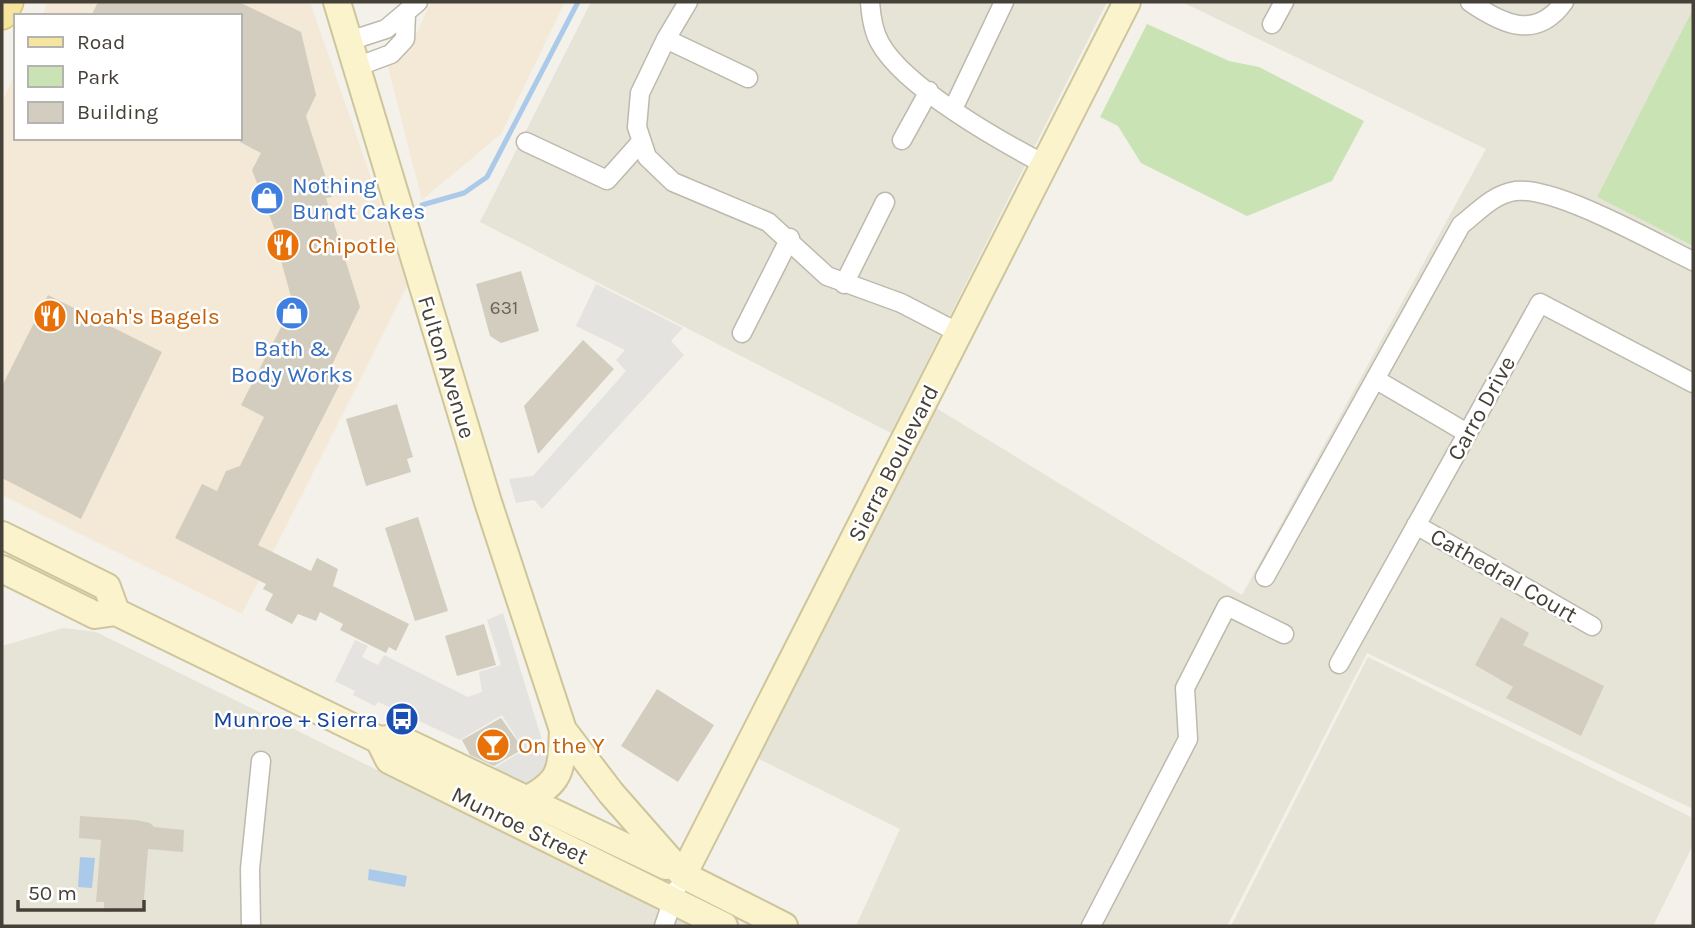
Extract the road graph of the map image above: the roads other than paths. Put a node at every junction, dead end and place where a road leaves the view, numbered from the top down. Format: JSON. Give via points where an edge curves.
{"nodes":[{"id":1,"x":8,"y":2,"type":"edge"},
{"id":2,"x":337,"y":2,"type":"edge"},
{"id":3,"x":688,"y":2,"type":"edge"},
{"id":4,"x":870,"y":2,"type":"edge"},
{"id":5,"x":1004,"y":2,"type":"edge"},
{"id":6,"x":1127,"y":2,"type":"edge"},
{"id":7,"x":1284,"y":2,"type":"edge"},
{"id":8,"x":1470,"y":2,"type":"edge"},
{"id":9,"x":1564,"y":2,"type":"edge"},
{"id":10,"x":412,"y":8,"type":"edge"},
{"id":11,"x":2,"y":14,"type":"edge"},
{"id":12,"x":1272,"y":24,"type":"dead end"},
{"id":13,"x":666,"y":39,"type":"junction"},
{"id":14,"x":349,"y":41,"type":"junction"},
{"id":15,"x":356,"y":66,"type":"junction"},
{"id":16,"x":748,"y":78,"type":"dead end"},
{"id":17,"x":929,"y":91,"type":"junction"},
{"id":18,"x":953,"y":109,"type":"junction"},
{"id":19,"x":902,"y":141,"type":"dead end"},
{"id":20,"x":526,"y":142,"type":"dead end"},
{"id":21,"x":640,"y":143,"type":"junction"},
{"id":22,"x":1044,"y":164,"type":"junction"},
{"id":23,"x":885,"y":202,"type":"dead end"},
{"id":24,"x":790,"y":238,"type":"junction"},
{"id":25,"x":1693,"y":261,"type":"edge"},
{"id":26,"x":844,"y":284,"type":"junction"},
{"id":27,"x":742,"y":333,"type":"dead end"},
{"id":28,"x":959,"y":333,"type":"junction"},
{"id":29,"x":1375,"y":379,"type":"junction"},
{"id":30,"x":1693,"y":383,"type":"edge"},
{"id":31,"x":1467,"y":433,"type":"junction"},
{"id":32,"x":1416,"y":525,"type":"junction"},
{"id":33,"x":2,"y":536,"type":"edge"},
{"id":34,"x":2,"y":569,"type":"edge"},
{"id":35,"x":1265,"y":577,"type":"dead end"},
{"id":36,"x":116,"y":612,"type":"junction"},
{"id":37,"x":1592,"y":626,"type":"dead end"},
{"id":38,"x":1284,"y":634,"type":"dead end"},
{"id":39,"x":1339,"y":664,"type":"dead end"},
{"id":40,"x":563,"y":730,"type":"junction"},
{"id":41,"x":379,"y":740,"type":"junction"},
{"id":42,"x":261,"y":761,"type":"dead end"},
{"id":43,"x":527,"y":800,"type":"junction"},
{"id":44,"x":683,"y":875,"type":"junction"},
{"id":45,"x":672,"y":900,"type":"junction"},
{"id":46,"x":251,"y":926,"type":"edge"},
{"id":47,"x":664,"y":926,"type":"edge"},
{"id":48,"x":724,"y":926,"type":"edge"},
{"id":49,"x":784,"y":926,"type":"edge"},
{"id":50,"x":1091,"y":926,"type":"edge"}],
"edges":[{"from":1,"to":11,"type":"main road"},
{"from":2,"to":14,"type":"street","name":"Fulton Avenue"},
{"from":3,"to":13,"type":"street"},
{"from":4,"to":17,"type":"street","via":[[873,25],[884,50]]},
{"from":5,"to":18,"type":"street"},
{"from":6,"to":22,"type":"street","name":"Sierra Boulevard"},
{"from":7,"to":12,"type":"street"},
{"from":8,"to":9,"type":"street","via":[[1493,18],[1518,26],[1542,21]]},
{"from":10,"to":14,"type":"street","via":[[386,29]]},
{"from":10,"to":15,"type":"street","via":[[405,39],[391,54]]},
{"from":13,"to":16,"type":"street"},
{"from":13,"to":21,"type":"street","via":[[640,93],[636,111]]},
{"from":14,"to":15,"type":"street","name":"Fulton Avenue"},
{"from":15,"to":40,"type":"street","name":"Fulton Avenue"},
{"from":17,"to":18,"type":"street"},
{"from":17,"to":19,"type":"street"},
{"from":18,"to":22,"type":"street"},
{"from":20,"to":21,"type":"street","via":[[607,180]]},
{"from":21,"to":24,"type":"street","via":[[647,157],[673,182],[746,211]]},
{"from":22,"to":28,"type":"street","name":"Sierra Boulevard"},
{"from":23,"to":26,"type":"street"},
{"from":24,"to":26,"type":"street","via":[[817,268]]},
{"from":24,"to":27,"type":"street"},
{"from":25,"to":29,"type":"street","via":[[1555,196],[1515,191],[1489,200],[1461,225]]},
{"from":26,"to":28,"type":"street","via":[[877,293]]},
{"from":28,"to":44,"type":"street","name":"Sierra Boulevard"},
{"from":29,"to":31,"type":"street"},
{"from":29,"to":35,"type":"street"},
{"from":30,"to":31,"type":"street","name":"Carro Drive","via":[[1540,303]]},
{"from":31,"to":32,"type":"street","name":"Carro Drive"},
{"from":32,"to":37,"type":"street","name":"Cathedral Court"},
{"from":32,"to":39,"type":"street","name":"Carro Drive"},
{"from":33,"to":36,"type":"street","via":[[107,587]]},
{"from":34,"to":36,"type":"street","name":"Munroe Street","via":[[94,615]]},
{"from":36,"to":41,"type":"street","name":"Munroe Street"},
{"from":38,"to":50,"type":"street","via":[[1227,606],[1185,688],[1188,739]]},
{"from":40,"to":43,"type":"street","name":"Fulton Avenue","via":[[558,777],[550,788]]},
{"from":40,"to":44,"type":"street","name":"Fulton Avenue"},
{"from":41,"to":43,"type":"street","name":"Munroe Street","via":[[398,738]]},
{"from":41,"to":45,"type":"street","name":"Munroe Street","via":[[388,760]]},
{"from":42,"to":46,"type":"street","via":[[250,869]]},
{"from":43,"to":44,"type":"street","name":"Munroe Street"},
{"from":44,"to":45,"type":"street","name":"Sierra Boulevard"},
{"from":44,"to":49,"type":"street","name":"Fulton Avenue"},
{"from":45,"to":47,"type":"street","name":"Sierra Boulevard"},
{"from":45,"to":48,"type":"street"}]}
